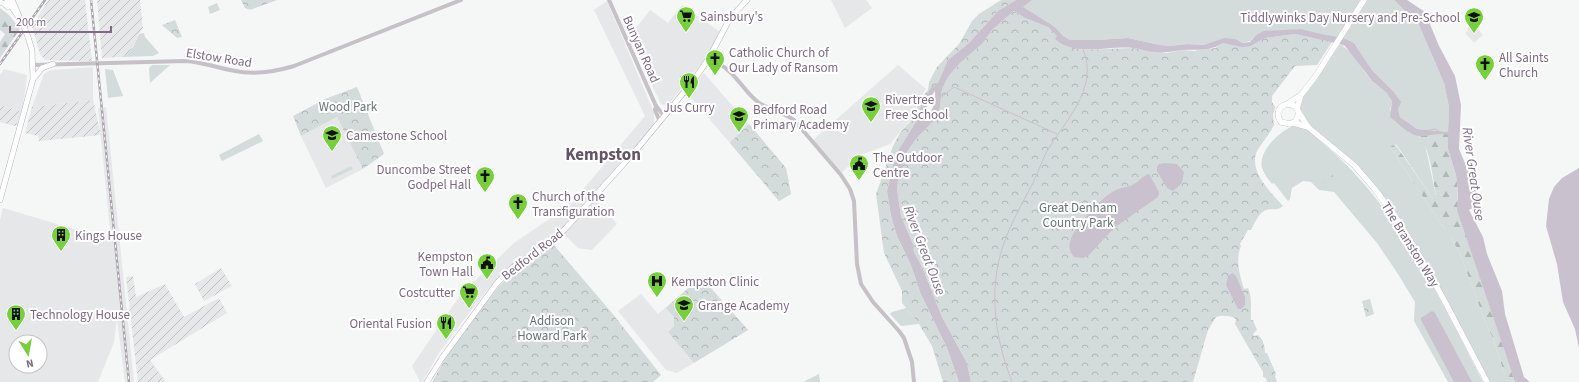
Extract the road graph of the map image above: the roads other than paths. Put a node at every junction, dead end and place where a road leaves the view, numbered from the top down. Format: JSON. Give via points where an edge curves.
{"nodes":[{"id":1,"x":7,"y":0,"type":"edge"},
{"id":2,"x":12,"y":0,"type":"edge"},
{"id":3,"x":16,"y":0,"type":"edge"},
{"id":4,"x":461,"y":0,"type":"edge"},
{"id":5,"x":609,"y":0,"type":"edge"},
{"id":6,"x":747,"y":0,"type":"edge"},
{"id":7,"x":1364,"y":0,"type":"edge"},
{"id":8,"x":0,"y":2,"type":"edge"},
{"id":9,"x":15,"y":13,"type":"junction"},
{"id":10,"x":22,"y":22,"type":"junction"},
{"id":11,"x":709,"y":58,"type":"junction"},
{"id":12,"x":53,"y":64,"type":"junction"},
{"id":13,"x":33,"y":65,"type":"junction"},
{"id":14,"x":33,"y":79,"type":"junction"},
{"id":15,"x":1301,"y":95,"type":"junction"},
{"id":16,"x":1287,"y":104,"type":"junction"},
{"id":17,"x":656,"y":106,"type":"junction"},
{"id":18,"x":1298,"y":111,"type":"junction"},
{"id":19,"x":664,"y":116,"type":"junction"},
{"id":20,"x":660,"y":122,"type":"junction"},
{"id":21,"x":1293,"y":123,"type":"junction"},
{"id":22,"x":1308,"y":127,"type":"junction"},
{"id":23,"x":0,"y":200,"type":"edge"},
{"id":24,"x":427,"y":382,"type":"edge"},
{"id":25,"x":914,"y":382,"type":"edge"},
{"id":26,"x":1487,"y":382,"type":"edge"}],
"edges":[{"from":1,"to":9,"type":"main road"},
{"from":2,"to":10,"type":"main road"},
{"from":3,"to":10,"type":"main road"},
{"from":4,"to":12,"type":"street","name":"Elstow Road","via":[[278,71],[248,73],[185,61]]},
{"from":5,"to":17,"type":"street","name":"Bunyan Road"},
{"from":6,"to":11,"type":"main road","name":"Bedford Road","via":[[730,18]]},
{"from":7,"to":15,"type":"highway"},
{"from":8,"to":9,"type":"main road"},
{"from":9,"to":10,"type":"main road"},
{"from":10,"to":13,"type":"main road","bridge":true,"via":[[32,50]]},
{"from":11,"to":19,"type":"main road","name":"Bedford Road"},
{"from":11,"to":25,"type":"street","via":[[724,66],[761,105],[794,120],[846,182],[854,201],[856,264],[861,284],[904,338],[912,362]]},
{"from":12,"to":13,"type":"street","name":"Elstow Road"},
{"from":12,"to":14,"type":"main road","via":[[42,68]]},
{"from":13,"to":14,"type":"main road"},
{"from":14,"to":23,"type":"main road"},
{"from":15,"to":16,"type":"highway"},
{"from":15,"to":18,"type":"highway"},
{"from":16,"to":18,"type":"highway","via":[[1291,104]]},
{"from":16,"to":21,"type":"highway","via":[[1281,107],[1278,116],[1284,123]]},
{"from":17,"to":19,"type":"street","name":"Bunyan Road"},
{"from":17,"to":20,"type":"street","name":"Bunyan Road"},
{"from":18,"to":21,"type":"highway"},
{"from":18,"to":22,"type":"highway","name":"The Branston Way"},
{"from":19,"to":20,"type":"main road","name":"Bedford Road"},
{"from":20,"to":24,"type":"main road","name":"Bedford Road","via":[[565,229],[512,268],[493,287]]},
{"from":21,"to":22,"type":"highway","name":"The Branston Way"},
{"from":22,"to":26,"type":"highway","name":"The Branston Way","via":[[1354,165],[1395,216],[1439,291]]}]}
